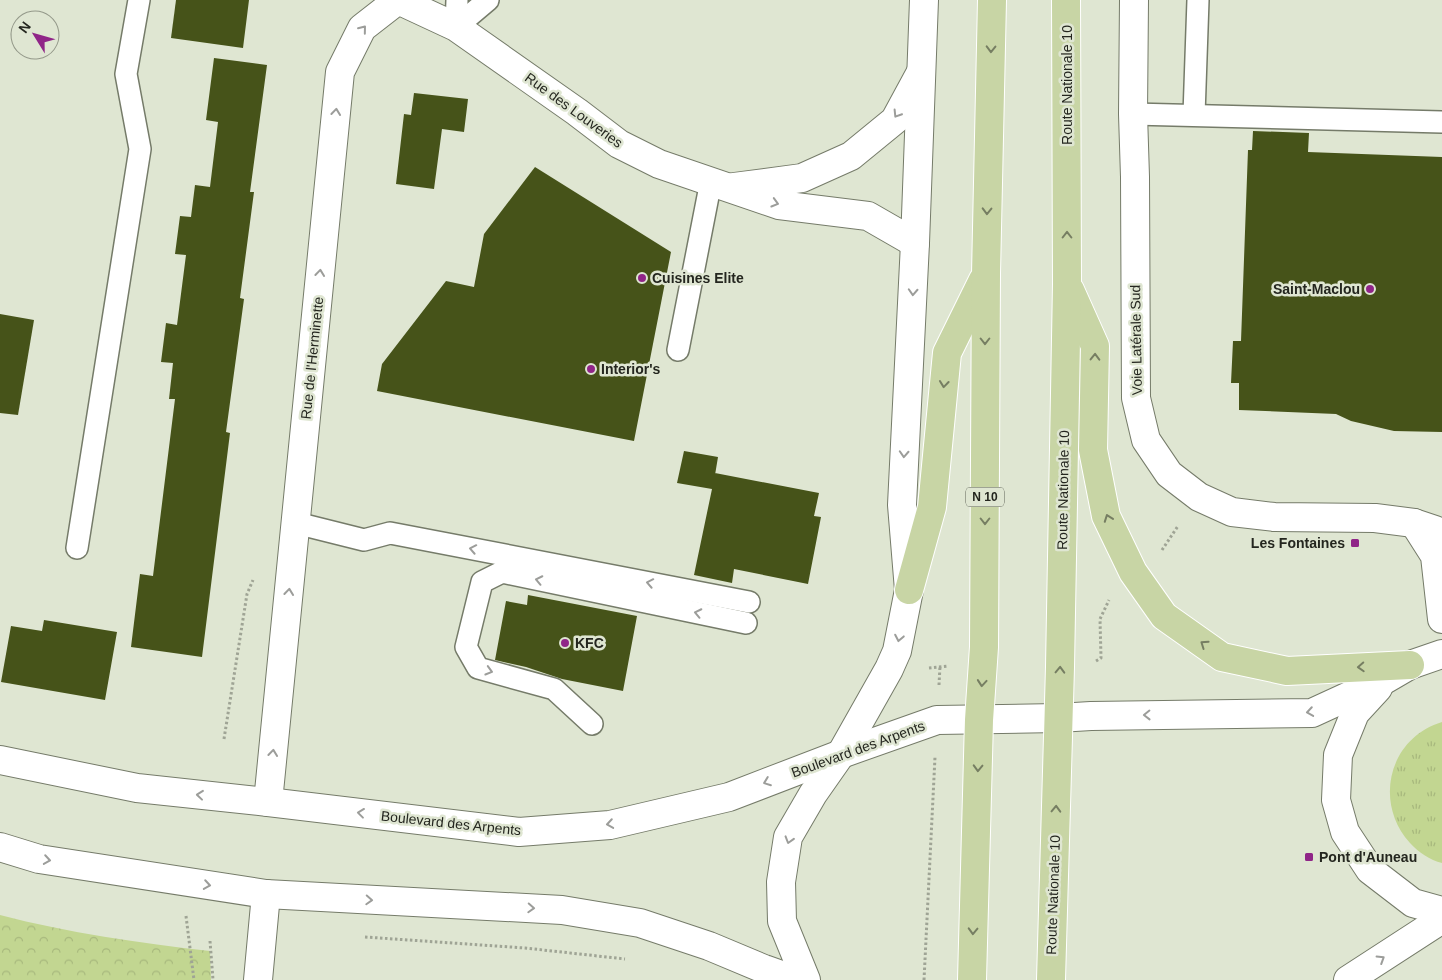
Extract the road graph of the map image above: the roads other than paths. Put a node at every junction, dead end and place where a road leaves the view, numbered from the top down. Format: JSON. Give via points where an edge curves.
{"nodes":[{"id":1,"x":139,"y":0,"type":"edge"},
{"id":2,"x":398,"y":0,"type":"edge"},
{"id":3,"x":457,"y":0,"type":"edge"},
{"id":4,"x":488,"y":0,"type":"edge"},
{"id":5,"x":924,"y":0,"type":"edge"},
{"id":6,"x":992,"y":0,"type":"edge"},
{"id":7,"x":1066,"y":0,"type":"edge"},
{"id":8,"x":1134,"y":0,"type":"edge"},
{"id":9,"x":1198,"y":0,"type":"edge"},
{"id":10,"x":456,"y":27,"type":"junction"},
{"id":11,"x":921,"y":72,"type":"junction"},
{"id":12,"x":1133,"y":114,"type":"junction"},
{"id":13,"x":1194,"y":115,"type":"junction"},
{"id":14,"x":1442,"y":122,"type":"edge"},
{"id":15,"x":720,"y":184,"type":"junction"},
{"id":16,"x":915,"y":243,"type":"junction"},
{"id":17,"x":986,"y":274,"type":"junction"},
{"id":18,"x":1067,"y":284,"type":"junction"},
{"id":19,"x":678,"y":350,"type":"dead end"},
{"id":20,"x":296,"y":523,"type":"junction"},
{"id":21,"x":1414,"y":523,"type":"junction"},
{"id":22,"x":1442,"y":534,"type":"edge"},
{"id":23,"x":77,"y":548,"type":"dead end"},
{"id":24,"x":909,"y":590,"type":"junction"},
{"id":25,"x":749,"y":602,"type":"dead end"},
{"id":26,"x":1442,"y":619,"type":"edge"},
{"id":27,"x":746,"y":623,"type":"dead end"},
{"id":28,"x":1441,"y":650,"type":"edge"},
{"id":29,"x":1410,"y":665,"type":"junction"},
{"id":30,"x":1386,"y":679,"type":"junction"},
{"id":31,"x":1058,"y":718,"type":"junction"},
{"id":32,"x":979,"y":720,"type":"junction"},
{"id":33,"x":592,"y":724,"type":"dead end"},
{"id":34,"x":841,"y":754,"type":"junction"},
{"id":35,"x":0,"y":760,"type":"edge"},
{"id":36,"x":268,"y":802,"type":"junction"},
{"id":37,"x":0,"y":847,"type":"edge"},
{"id":38,"x":266,"y":894,"type":"junction"},
{"id":39,"x":1442,"y":911,"type":"edge"},
{"id":40,"x":1442,"y":919,"type":"edge"},
{"id":41,"x":258,"y":980,"type":"edge"},
{"id":42,"x":794,"y":980,"type":"edge"},
{"id":43,"x":806,"y":980,"type":"edge"},
{"id":44,"x":972,"y":980,"type":"edge"},
{"id":45,"x":1051,"y":980,"type":"edge"},
{"id":46,"x":1348,"y":980,"type":"edge"}],
"edges":[{"from":1,"to":23,"type":"lane","via":[[126,74],[140,149]]},
{"from":2,"to":10,"type":"street","name":"Rue de l'Herminette"},
{"from":20,"to":2,"type":"street","name":"Rue de l'Herminette","one_way":true,"via":[[340,72],[362,28]]},
{"from":3,"to":10,"type":"lane"},
{"from":4,"to":10,"type":"lane"},
{"from":5,"to":11,"type":"street"},
{"from":6,"to":17,"type":"main road","number":"N 10","one_way":true},
{"from":18,"to":7,"type":"main road","name":"Route Nationale 10","one_way":true},
{"from":8,"to":12,"type":"street","name":"Voie Latérale Sud"},
{"from":9,"to":13,"type":"lane"},
{"from":10,"to":15,"type":"street","name":"Rue des Louveries","via":[[619,144],[659,164]]},
{"from":11,"to":15,"type":"street","name":"Rue des Louveries","one_way":true,"via":[[895,120],[851,156],[802,178]]},
{"from":11,"to":16,"type":"street"},
{"from":12,"to":13,"type":"lane"},
{"from":12,"to":21,"type":"street","name":"Voie Latérale Sud","via":[[1136,398],[1146,440],[1169,474],[1199,497],[1232,512],[1274,517],[1375,518]]},
{"from":13,"to":14,"type":"lane"},
{"from":15,"to":16,"type":"street","name":"Rue des Louveries","one_way":true,"via":[[779,205],[868,216]]},
{"from":15,"to":19,"type":"lane"},
{"from":16,"to":24,"type":"street","one_way":true,"via":[[902,505]]},
{"from":17,"to":24,"type":"main road","one_way":true,"via":[[948,353],[932,507]]},
{"from":17,"to":32,"type":"main road","number":"N 10","one_way":true,"via":[[984,647]]},
{"from":29,"to":18,"type":"main road","one_way":true,"via":[[1287,671],[1222,657],[1164,616],[1133,572],[1106,516],[1093,450],[1095,346]]},
{"from":31,"to":18,"type":"main road","name":"Route Nationale 10","one_way":true},
{"from":25,"to":20,"type":"lane","one_way":true,"via":[[390,533],[364,540]]},
{"from":36,"to":20,"type":"street","name":"Rue de l'Herminette","one_way":true},
{"from":21,"to":22,"type":"street","name":"Voie Latérale Sud"},
{"from":21,"to":26,"type":"street","via":[[1435,556]]},
{"from":24,"to":34,"type":"street","one_way":true,"via":[[897,651]]},
{"from":27,"to":33,"type":"lane","one_way":true,"via":[[502,572],[482,582],[466,647],[478,668],[554,689]]},
{"from":28,"to":29,"type":"street"},
{"from":29,"to":30,"type":"street"},
{"from":30,"to":31,"type":"street","name":"Boulevard des Arpents","one_way":true,"via":[[1312,713]]},
{"from":30,"to":39,"type":"street","via":[[1356,713],[1338,755],[1336,800],[1345,832],[1370,870],[1413,903]]},
{"from":31,"to":32,"type":"street","name":"Boulevard des Arpents"},
{"from":45,"to":31,"type":"main road","name":"Route Nationale 10","one_way":true},
{"from":32,"to":34,"type":"street","name":"Boulevard des Arpents","via":[[936,720]]},
{"from":32,"to":44,"type":"main road","number":"N 10","one_way":true},
{"from":34,"to":36,"type":"street","name":"Boulevard des Arpents","one_way":true,"via":[[729,797],[610,825],[519,832]]},
{"from":34,"to":43,"type":"street","one_way":true,"via":[[788,837],[781,882],[782,921]]},
{"from":36,"to":35,"type":"street","name":"Boulevard des Arpents","one_way":true,"via":[[138,788]]},
{"from":37,"to":38,"type":"street","one_way":true,"via":[[39,859]]},
{"from":38,"to":41,"type":"street"},
{"from":38,"to":42,"type":"street","one_way":true,"via":[[562,910],[640,923]]},
{"from":46,"to":40,"type":"street","one_way":true}]}
